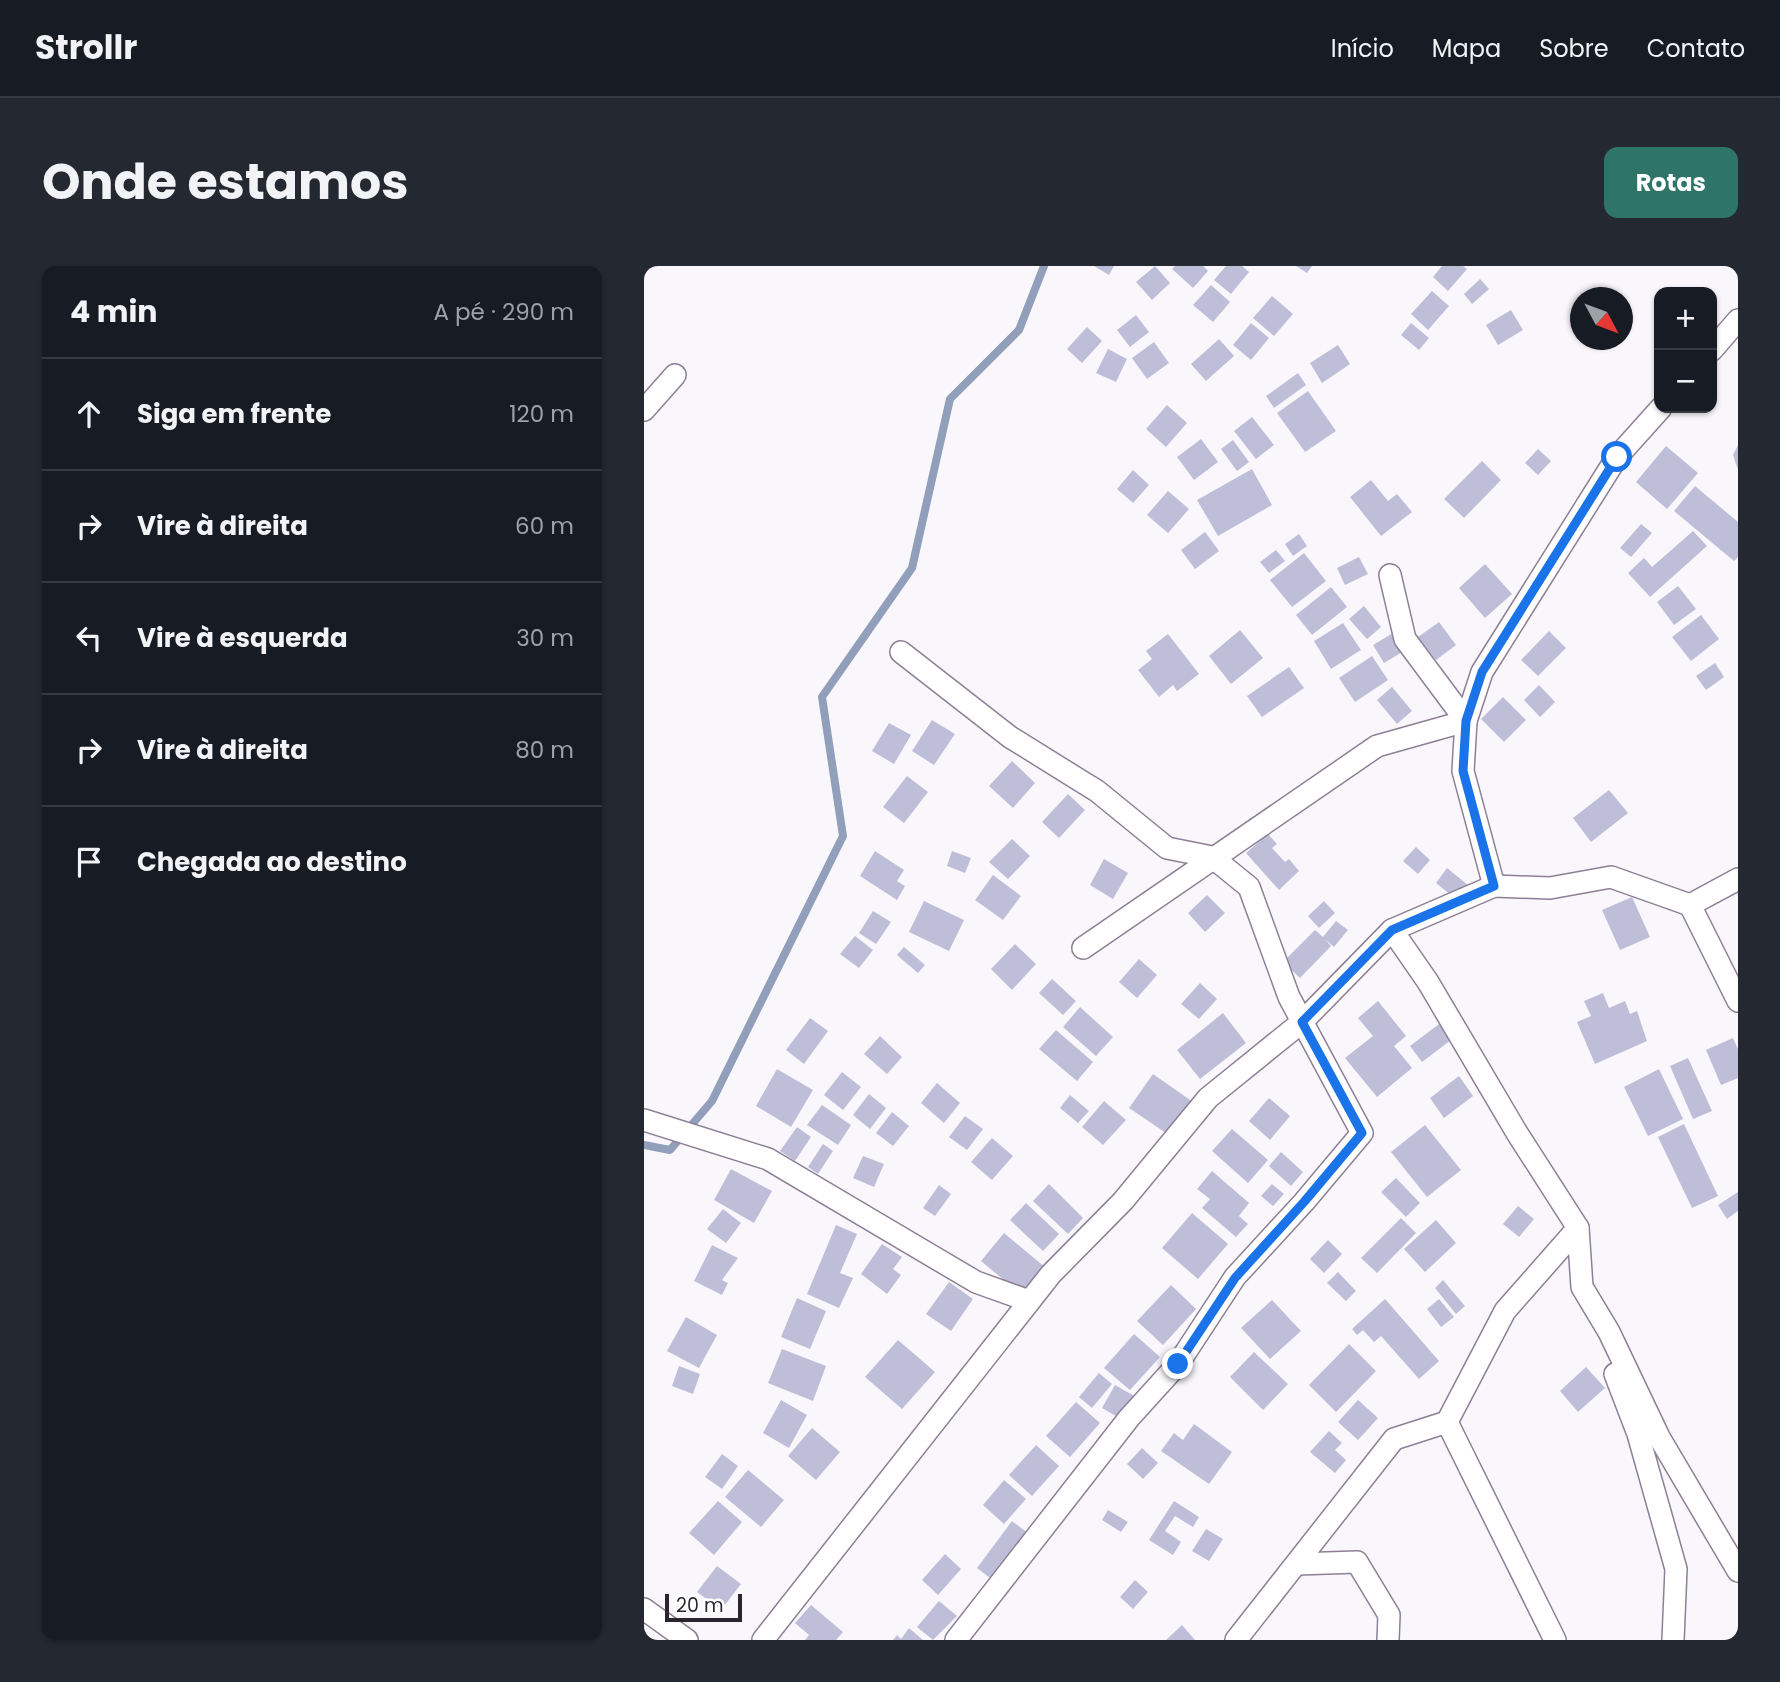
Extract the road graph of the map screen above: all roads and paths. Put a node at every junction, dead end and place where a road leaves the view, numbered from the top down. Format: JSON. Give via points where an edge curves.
{"nodes":[{"id":1,"x":1738,"y":320,"type":"edge"},
{"id":2,"x":1717,"y":344,"type":"edge"},
{"id":3,"x":675,"y":375,"type":"dead end"},
{"id":4,"x":644,"y":410,"type":"edge"},
{"id":5,"x":1657,"y":413,"type":"edge"},
{"id":6,"x":1390,"y":575,"type":"dead end"},
{"id":7,"x":901,"y":652,"type":"dead end"},
{"id":8,"x":1466,"y":721,"type":"junction"},
{"id":9,"x":1212,"y":858,"type":"junction"},
{"id":10,"x":1738,"y":879,"type":"edge"},
{"id":11,"x":1494,"y":886,"type":"junction"},
{"id":12,"x":1690,"y":905,"type":"junction"},
{"id":13,"x":1392,"y":930,"type":"junction"},
{"id":14,"x":1083,"y":948,"type":"dead end"},
{"id":15,"x":1738,"y":1001,"type":"edge"},
{"id":16,"x":1302,"y":1022,"type":"junction"},
{"id":17,"x":644,"y":1120,"type":"edge"},
{"id":18,"x":1578,"y":1228,"type":"junction"},
{"id":19,"x":1582,"y":1287,"type":"junction"},
{"id":20,"x":1029,"y":1301,"type":"junction"},
{"id":21,"x":1447,"y":1422,"type":"junction"},
{"id":22,"x":1297,"y":1564,"type":"junction"},
{"id":23,"x":1738,"y":1571,"type":"edge"},
{"id":24,"x":644,"y":1609,"type":"edge"},
{"id":25,"x":687,"y":1640,"type":"edge"},
{"id":26,"x":763,"y":1640,"type":"edge"},
{"id":27,"x":956,"y":1640,"type":"edge"},
{"id":28,"x":1237,"y":1640,"type":"edge"},
{"id":29,"x":1388,"y":1640,"type":"edge"},
{"id":30,"x":1555,"y":1640,"type":"edge"},
{"id":31,"x":1673,"y":1640,"type":"edge"}],
"edges":[{"from":1,"to":2,"type":"street"},
{"from":3,"to":4,"type":"street"},
{"from":5,"to":8,"type":"street","via":[[1617,457],[1505,632],[1482,672]]},
{"from":6,"to":8,"type":"street","via":[[1405,639]]},
{"from":7,"to":9,"type":"street","via":[[1010,737],[1097,791],[1167,848]]},
{"from":8,"to":9,"type":"street","via":[[1377,746]]},
{"from":8,"to":11,"type":"street","via":[[1463,771]]},
{"from":9,"to":14,"type":"street"},
{"from":9,"to":16,"type":"street","via":[[1248,887]]},
{"from":10,"to":12,"type":"street"},
{"from":11,"to":12,"type":"street","via":[[1550,888],[1611,877]]},
{"from":11,"to":13,"type":"street"},
{"from":12,"to":15,"type":"street"},
{"from":13,"to":16,"type":"street"},
{"from":13,"to":18,"type":"street"},
{"from":16,"to":20,"type":"street","via":[[1208,1098],[1123,1201]]},
{"from":16,"to":27,"type":"street","via":[[1362,1133],[1235,1278],[1178,1364],[1129,1418]]},
{"from":17,"to":20,"type":"street","via":[[768,1159],[976,1282]]},
{"from":18,"to":19,"type":"street"},
{"from":18,"to":21,"type":"street","via":[[1505,1311]]},
{"from":19,"to":23,"type":"street","via":[[1659,1437]]},
{"from":19,"to":31,"type":"street","via":[[1638,1434],[1676,1569]]},
{"from":20,"to":26,"type":"street"},
{"from":21,"to":22,"type":"street","via":[[1394,1439]]},
{"from":21,"to":30,"type":"street"},
{"from":22,"to":28,"type":"street"},
{"from":22,"to":29,"type":"street","via":[[1357,1562],[1389,1615]]},
{"from":24,"to":25,"type":"street"}]}
